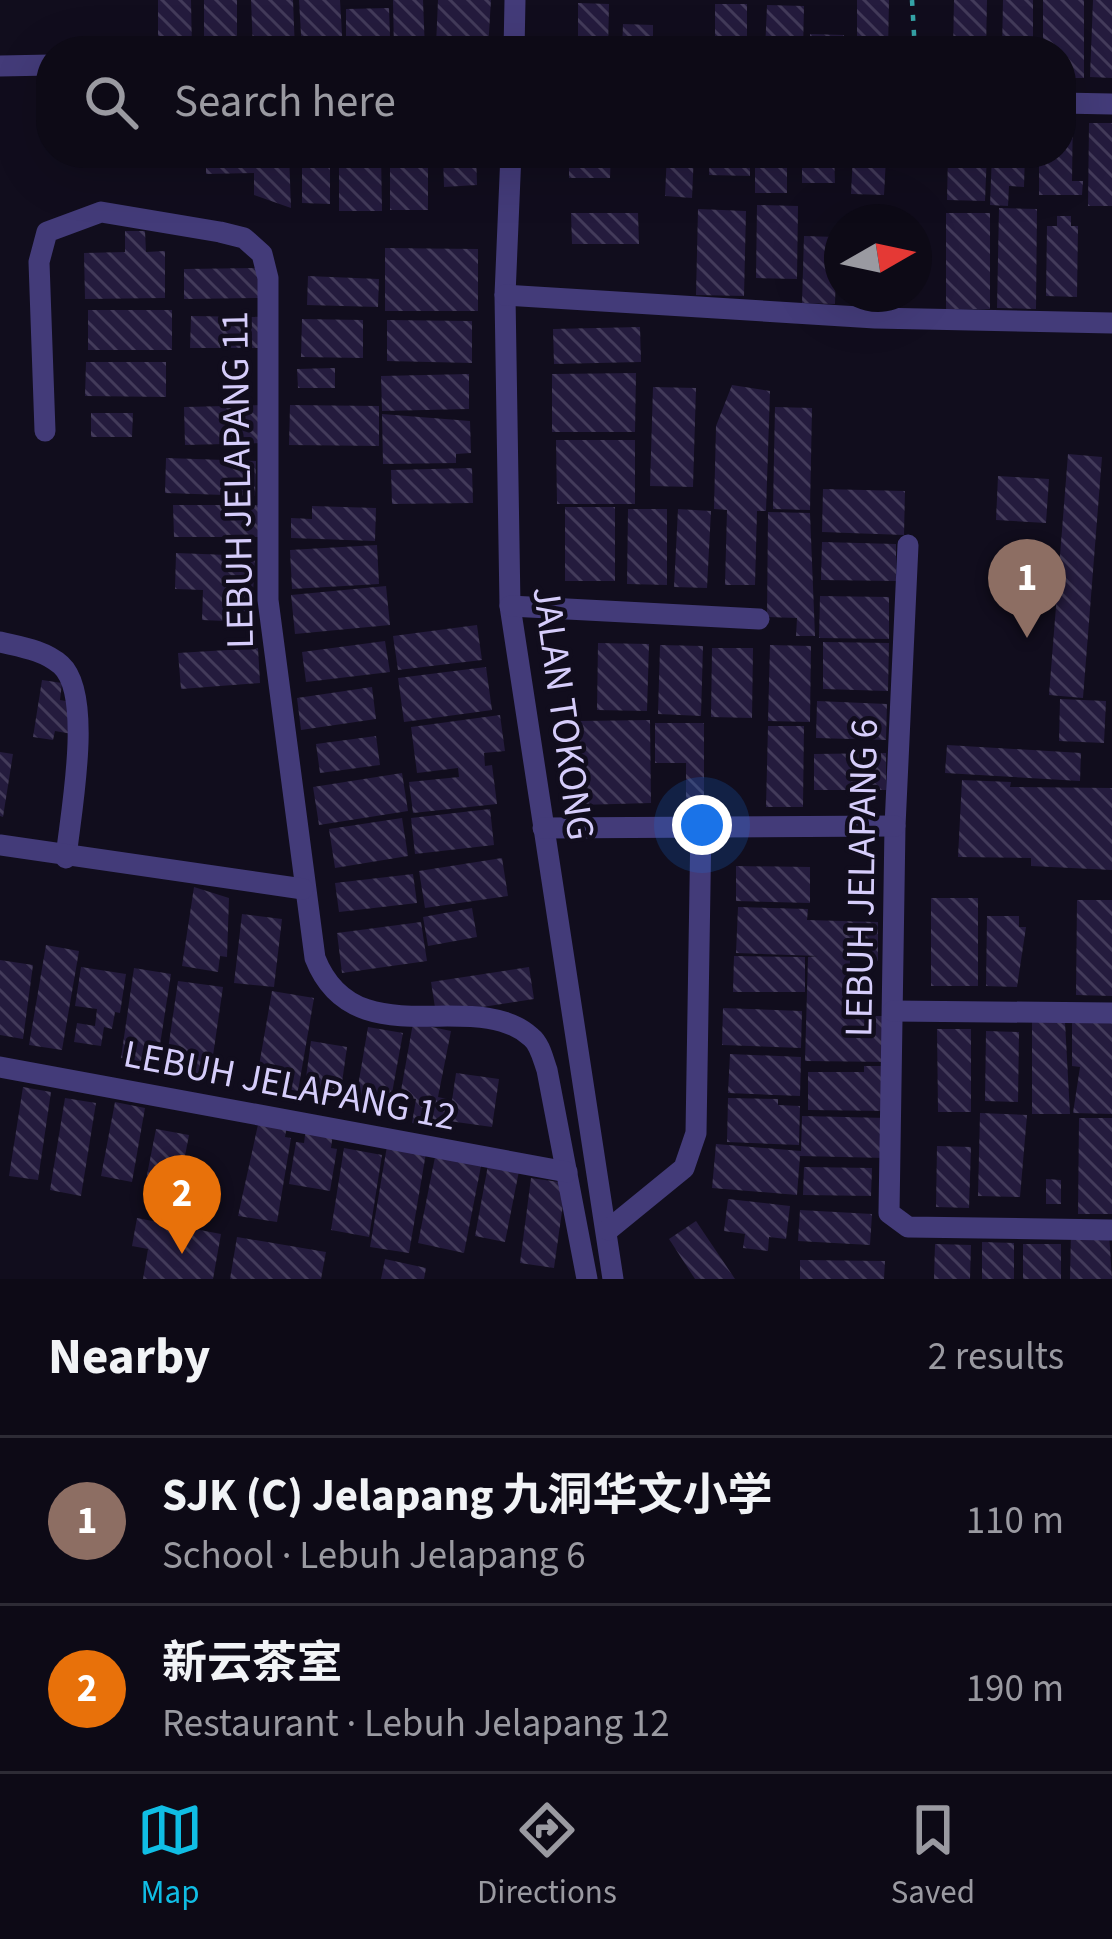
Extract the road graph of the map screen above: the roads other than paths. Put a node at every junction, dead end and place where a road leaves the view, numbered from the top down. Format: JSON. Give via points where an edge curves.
{"nodes":[{"id":1,"x":515,"y":0,"type":"edge"},
{"id":2,"x":514,"y":36,"type":"edge"},
{"id":3,"x":36,"y":65,"type":"edge"},
{"id":4,"x":0,"y":66,"type":"edge"},
{"id":5,"x":1076,"y":104,"type":"edge"},
{"id":6,"x":1112,"y":104,"type":"edge"},
{"id":7,"x":510,"y":168,"type":"edge"},
{"id":8,"x":505,"y":295,"type":"junction"},
{"id":9,"x":1112,"y":322,"type":"edge"},
{"id":10,"x":45,"y":431,"type":"dead end"},
{"id":11,"x":908,"y":545,"type":"dead end"},
{"id":12,"x":510,"y":606,"type":"junction"},
{"id":13,"x":759,"y":619,"type":"dead end"},
{"id":14,"x":0,"y":642,"type":"edge"},
{"id":15,"x":701,"y":824,"type":"junction"},
{"id":16,"x":895,"y":826,"type":"junction"},
{"id":17,"x":543,"y":828,"type":"junction"},
{"id":18,"x":0,"y":845,"type":"edge"},
{"id":19,"x":66,"y":858,"type":"junction"},
{"id":20,"x":303,"y":889,"type":"junction"},
{"id":21,"x":893,"y":1011,"type":"junction"},
{"id":22,"x":1112,"y":1012,"type":"edge"},
{"id":23,"x":0,"y":1067,"type":"edge"},
{"id":24,"x":567,"y":1172,"type":"junction"},
{"id":25,"x":608,"y":1230,"type":"junction"},
{"id":26,"x":1112,"y":1230,"type":"edge"},
{"id":27,"x":587,"y":1279,"type":"edge"},
{"id":28,"x":614,"y":1279,"type":"edge"}],
"edges":[{"from":1,"to":2,"type":"street"},
{"from":3,"to":4,"type":"street"},
{"from":5,"to":6,"type":"street"},
{"from":7,"to":8,"type":"street","name":"JALAN TOKONG"},
{"from":8,"to":9,"type":"street","via":[[875,318]]},
{"from":8,"to":12,"type":"street","name":"JALAN TOKONG"},
{"from":10,"to":20,"type":"street","name":"LEBUH JELAPANG 11","via":[[39,262],[46,232],[101,212],[244,238],[262,254],[268,599]]},
{"from":11,"to":16,"type":"street","name":"LEBUH JELAPANG 6"},
{"from":12,"to":13,"type":"street"},
{"from":12,"to":17,"type":"street","name":"JALAN TOKONG"},
{"from":14,"to":19,"type":"street","via":[[64,668],[76,697]]},
{"from":15,"to":16,"type":"street"},
{"from":15,"to":17,"type":"street"},
{"from":15,"to":25,"type":"street","via":[[696,1132],[684,1168]]},
{"from":16,"to":21,"type":"street","name":"LEBUH JELAPANG 6"},
{"from":17,"to":25,"type":"street","name":"JALAN TOKONG"},
{"from":18,"to":19,"type":"street"},
{"from":19,"to":20,"type":"street"},
{"from":20,"to":24,"type":"street","name":"LEBUH JELAPANG 11","via":[[315,958],[344,1000],[369,1011],[510,1023],[535,1039]]},
{"from":21,"to":22,"type":"street"},
{"from":21,"to":26,"type":"street","name":"LEBUH JELAPANG 6","via":[[889,1214],[908,1227]]},
{"from":23,"to":24,"type":"street","name":"LEBUH JELAPANG 12"},
{"from":24,"to":27,"type":"street","name":"LEBUH JELAPANG 11"},
{"from":25,"to":28,"type":"street","name":"JALAN TOKONG"}]}
